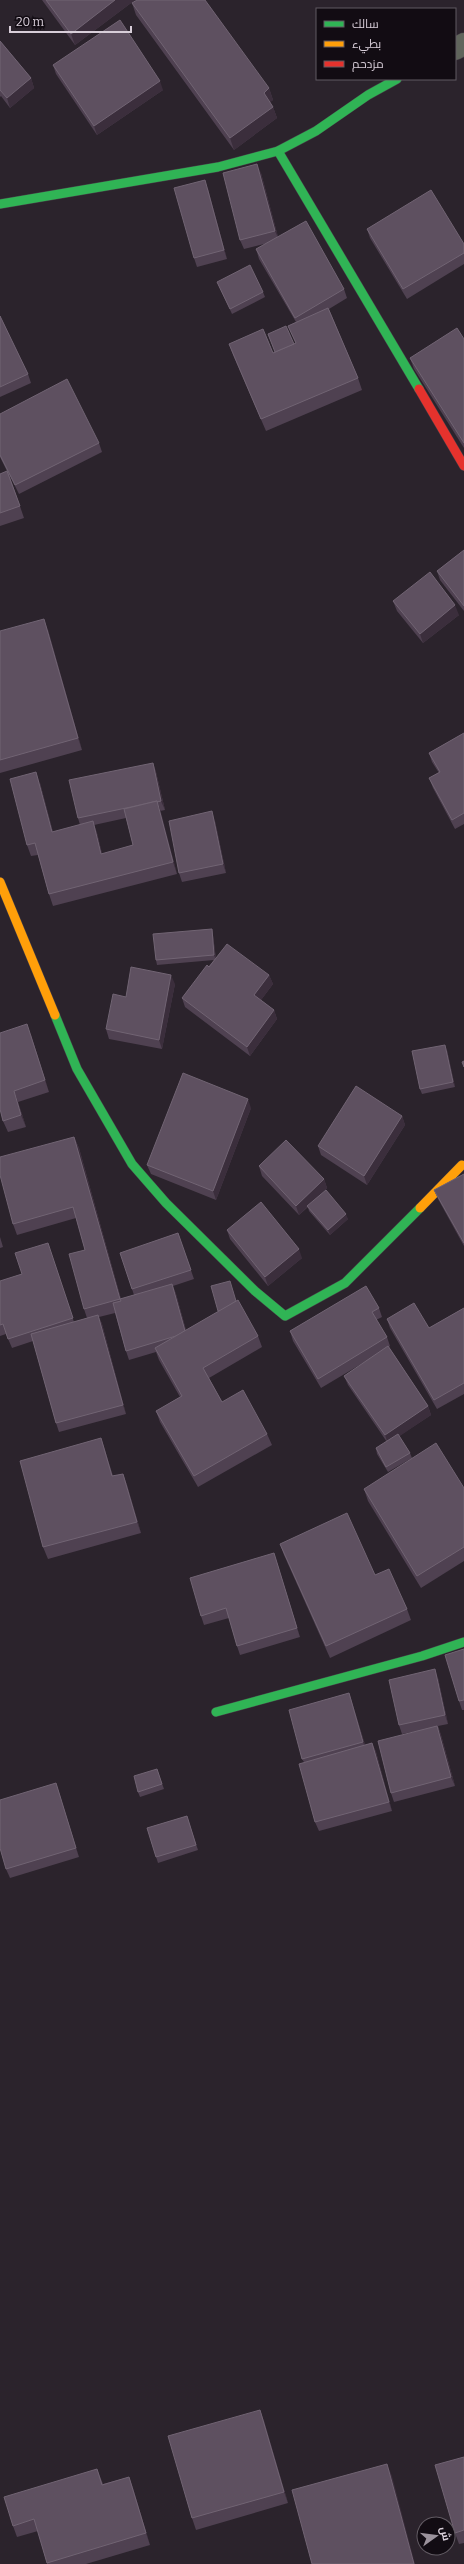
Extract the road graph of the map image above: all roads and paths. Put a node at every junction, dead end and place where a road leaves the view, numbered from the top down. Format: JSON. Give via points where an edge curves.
{"nodes":[{"id":1,"x":395,"y":80,"type":"edge"},
{"id":2,"x":278,"y":151,"type":"junction"},
{"id":3,"x":0,"y":204,"type":"edge"},
{"id":4,"x":464,"y":466,"type":"edge"},
{"id":5,"x":0,"y":882,"type":"edge"},
{"id":6,"x":462,"y":1165,"type":"dead end"},
{"id":7,"x":464,"y":1642,"type":"edge"},
{"id":8,"x":216,"y":1712,"type":"dead end"}],
"edges":[{"from":1,"to":2,"type":"street","via":[[368,95],[316,131]]},
{"from":2,"to":3,"type":"street","via":[[218,166]]},
{"from":2,"to":4,"type":"street"},
{"from":5,"to":6,"type":"street","via":[[77,1069],[132,1164],[255,1291],[285,1316],[345,1283]]},
{"from":7,"to":8,"type":"street","via":[[422,1656]]}]}
